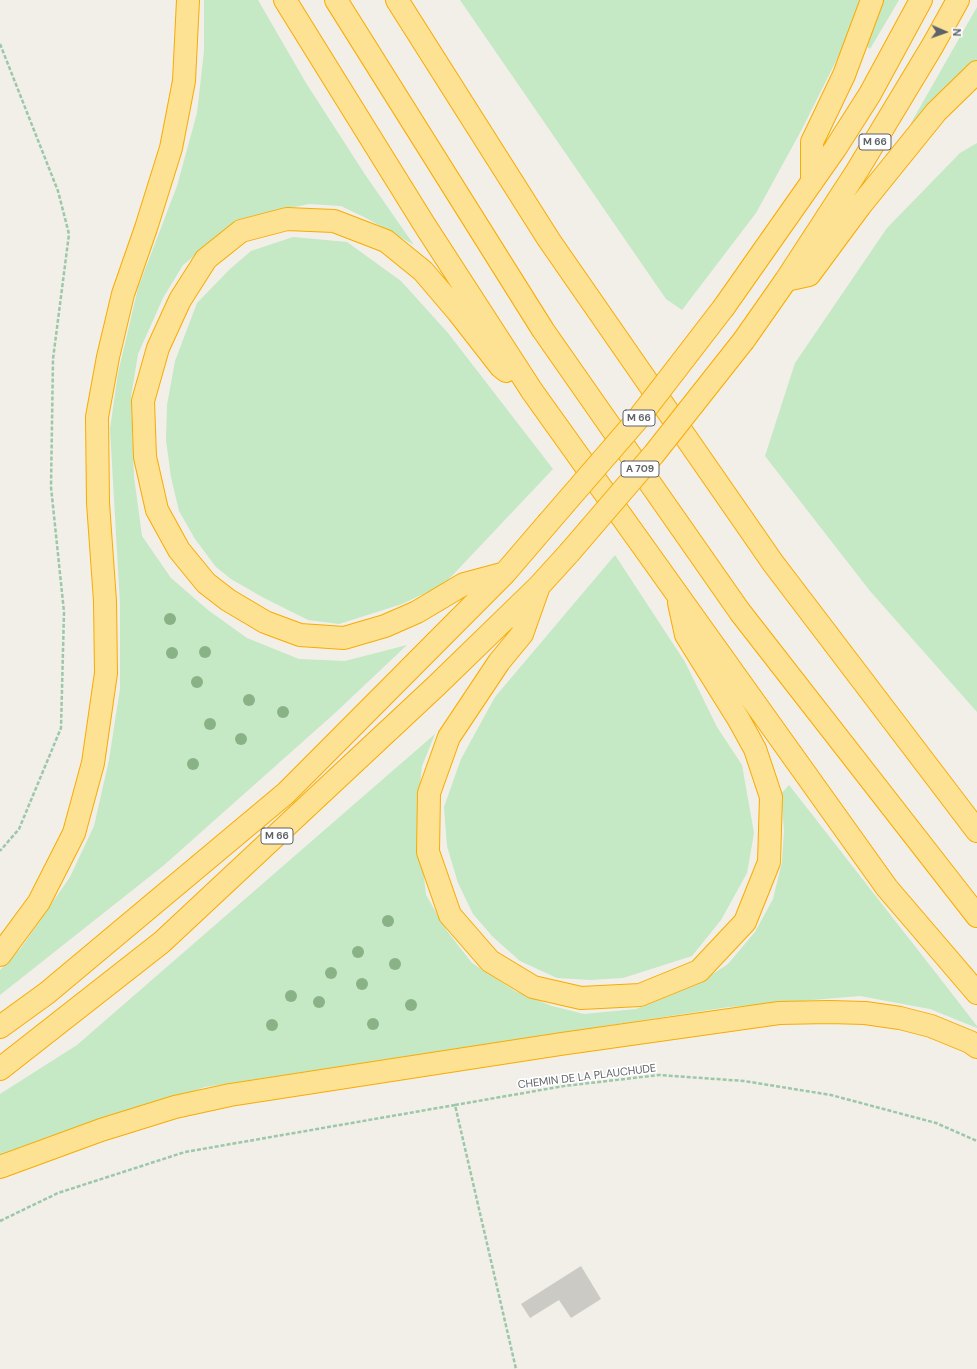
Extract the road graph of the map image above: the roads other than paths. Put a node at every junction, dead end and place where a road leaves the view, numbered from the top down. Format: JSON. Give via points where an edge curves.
{"nodes":[{"id":1,"x":188,"y":0,"type":"edge"},
{"id":2,"x":285,"y":0,"type":"edge"},
{"id":3,"x":336,"y":0,"type":"edge"},
{"id":4,"x":397,"y":0,"type":"edge"},
{"id":5,"x":872,"y":0,"type":"edge"},
{"id":6,"x":921,"y":0,"type":"edge"},
{"id":7,"x":958,"y":0,"type":"edge"},
{"id":8,"x":977,"y":72,"type":"edge"},
{"id":9,"x":812,"y":182,"type":"junction"},
{"id":10,"x":786,"y":280,"type":"junction"},
{"id":11,"x":532,"y":391,"type":"junction"},
{"id":12,"x":504,"y":573,"type":"junction"},
{"id":13,"x":539,"y":586,"type":"junction"},
{"id":14,"x":678,"y":596,"type":"junction"},
{"id":15,"x":977,"y":831,"type":"edge"},
{"id":16,"x":977,"y":916,"type":"edge"},
{"id":17,"x":0,"y":955,"type":"edge"},
{"id":18,"x":977,"y":993,"type":"edge"},
{"id":19,"x":0,"y":1027,"type":"edge"},
{"id":20,"x":977,"y":1047,"type":"edge"},
{"id":21,"x":0,"y":1069,"type":"edge"},
{"id":22,"x":0,"y":1167,"type":"edge"}],
"edges":[{"from":1,"to":17,"type":"highway","via":[[184,81],[171,148],[123,294],[97,417],[98,503],[105,601],[106,673],[93,763],[74,833],[39,902]]},
{"from":2,"to":11,"type":"highway","via":[[424,224]]},
{"from":3,"to":16,"type":"highway","number":"A 709","via":[[552,343],[740,612]]},
{"from":4,"to":15,"type":"highway","via":[[549,240],[773,563]]},
{"from":5,"to":9,"type":"highway","via":[[844,75],[812,142]]},
{"from":6,"to":9,"type":"highway","number":"M 66","via":[[870,94]]},
{"from":7,"to":10,"type":"highway","number":"M 66","via":[[857,171]]},
{"from":8,"to":10,"type":"highway","number":"M 66","via":[[936,112],[860,206],[809,275]]},
{"from":9,"to":12,"type":"highway","number":"M 66","bridge":true,"via":[[724,307],[637,420]]},
{"from":10,"to":13,"type":"highway","number":"M 66","bridge":true,"via":[[744,340],[654,454]]},
{"from":11,"to":12,"type":"highway","via":[[501,367],[423,271],[386,241],[334,221],[287,219],[241,231],[206,259],[180,300],[158,348],[144,401],[145,457],[157,510],[175,543],[206,583],[228,600],[266,622],[300,635],[344,638],[385,626],[417,612],[464,584]]},
{"from":11,"to":14,"type":"highway"},
{"from":12,"to":19,"type":"highway","number":"M 66","via":[[286,794],[47,993]]},
{"from":13,"to":14,"type":"highway","via":[[522,634],[499,662],[449,737],[429,793],[428,852],[450,915],[490,961],[533,987],[581,998],[640,995],[699,971],[745,922],[769,862],[771,797],[755,749],[686,635]]},
{"from":13,"to":21,"type":"highway","number":"M 66","via":[[430,692],[162,942]]},
{"from":14,"to":18,"type":"highway","via":[[887,888]]},
{"from":20,"to":22,"type":"highway","via":[[931,1026],[900,1018],[858,1012],[779,1013],[230,1095],[175,1107],[101,1130]]}]}
